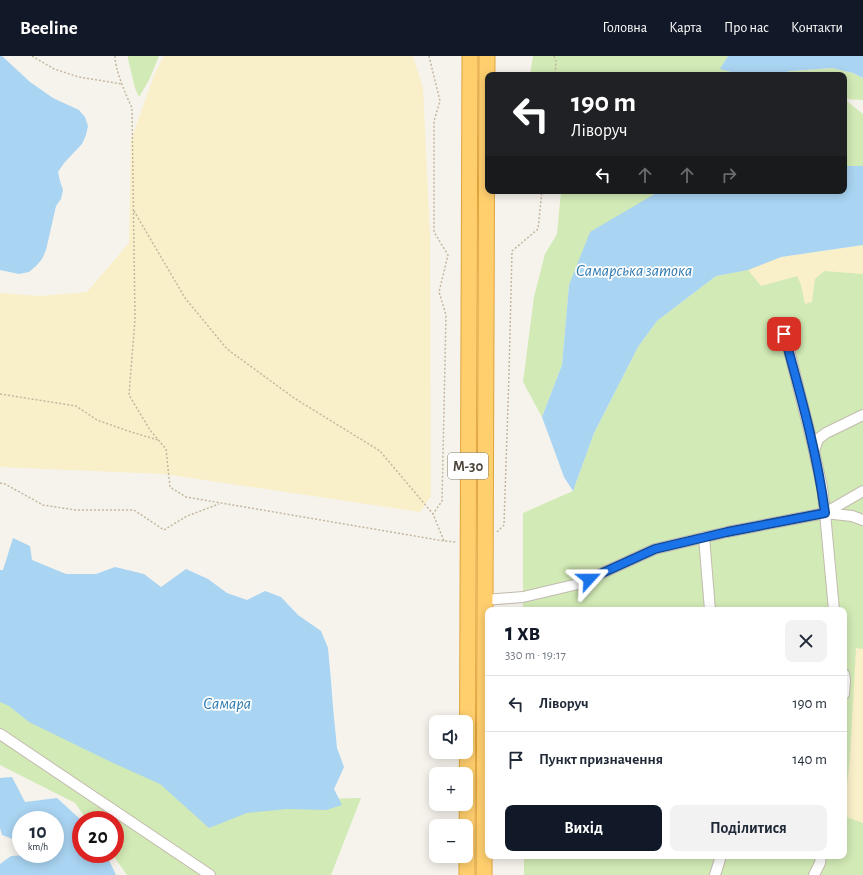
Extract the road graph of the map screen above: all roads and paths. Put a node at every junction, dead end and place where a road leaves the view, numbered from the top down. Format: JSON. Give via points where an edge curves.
{"nodes":[{"id":1,"x":32,"y":56,"type":"edge"},
{"id":2,"x":115,"y":56,"type":"edge"},
{"id":3,"x":429,"y":56,"type":"edge"},
{"id":4,"x":470,"y":56,"type":"edge"},
{"id":5,"x":487,"y":56,"type":"edge"},
{"id":6,"x":554,"y":56,"type":"edge"},
{"id":7,"x":487,"y":72,"type":"edge"},
{"id":8,"x":555,"y":72,"type":"edge"},
{"id":9,"x":122,"y":84,"type":"junction"},
{"id":10,"x":486,"y":194,"type":"edge"},
{"id":11,"x":542,"y":194,"type":"edge"},
{"id":12,"x":133,"y":210,"type":"junction"},
{"id":13,"x":784,"y":334,"type":"dead end"},
{"id":14,"x":0,"y":394,"type":"edge"},
{"id":15,"x":863,"y":415,"type":"edge"},
{"id":16,"x":158,"y":440,"type":"junction"},
{"id":17,"x":814,"y":451,"type":"junction"},
{"id":18,"x":0,"y":483,"type":"edge"},
{"id":19,"x":863,"y":491,"type":"edge"},
{"id":20,"x":221,"y":503,"type":"junction"},
{"id":21,"x":825,"y":513,"type":"junction"},
{"id":22,"x":433,"y":514,"type":"junction"},
{"id":23,"x":863,"y":520,"type":"edge"},
{"id":24,"x":704,"y":538,"type":"junction"},
{"id":25,"x":444,"y":541,"type":"junction"},
{"id":26,"x":468,"y":542,"type":"junction"},
{"id":27,"x":485,"y":543,"type":"junction"},
{"id":28,"x":485,"y":600,"type":"junction"},
{"id":29,"x":710,"y":607,"type":"edge"},
{"id":30,"x":834,"y":607,"type":"edge"},
{"id":31,"x":0,"y":734,"type":"edge"},
{"id":32,"x":720,"y":859,"type":"edge"},
{"id":33,"x":821,"y":859,"type":"edge"},
{"id":34,"x":210,"y":875,"type":"edge"},
{"id":35,"x":466,"y":875,"type":"edge"},
{"id":36,"x":484,"y":875,"type":"edge"},
{"id":37,"x":715,"y":875,"type":"edge"},
{"id":38,"x":814,"y":875,"type":"edge"}],
"edges":[{"from":1,"to":9,"type":"path","via":[[54,69],[79,77]]},
{"from":2,"to":9,"type":"path"},
{"from":3,"to":22,"type":"path","via":[[440,101],[434,121],[434,232],[448,255],[438,292],[446,315],[442,501]]},
{"from":4,"to":26,"type":"highway","number":"М-30"},
{"from":5,"to":7,"type":"highway","number":"М-30"},
{"from":6,"to":8,"type":"path"},
{"from":9,"to":12,"type":"path","via":[[132,108]]},
{"from":10,"to":27,"type":"highway","number":"М-30"},
{"from":11,"to":27,"type":"path","via":[[538,229],[512,251],[504,525]]},
{"from":12,"to":16,"type":"path","via":[[135,319],[129,395]]},
{"from":12,"to":22,"type":"path","via":[[185,298],[227,349],[294,398],[380,451]]},
{"from":13,"to":17,"type":"lane"},
{"from":14,"to":16,"type":"path","via":[[76,406],[97,420]]},
{"from":15,"to":17,"type":"lane","via":[[826,433],[818,439]]},
{"from":16,"to":20,"type":"path","via":[[166,449],[170,487],[186,497]]},
{"from":17,"to":21,"type":"lane"},
{"from":18,"to":20,"type":"path","via":[[43,505],[76,510],[134,510],[164,530],[187,516]]},
{"from":19,"to":21,"type":"lane"},
{"from":20,"to":25,"type":"path"},
{"from":21,"to":23,"type":"lane"},
{"from":21,"to":24,"type":"lane"},
{"from":21,"to":30,"type":"lane"},
{"from":22,"to":25,"type":"path"},
{"from":24,"to":28,"type":"lane","via":[[655,549],[578,584],[523,597]]},
{"from":24,"to":29,"type":"lane"},
{"from":25,"to":26,"type":"path"},
{"from":26,"to":35,"type":"highway","number":"М-30"},
{"from":27,"to":28,"type":"highway","number":"М-30"},
{"from":28,"to":36,"type":"highway","number":"М-30"},
{"from":31,"to":34,"type":"lane"},
{"from":32,"to":37,"type":"lane"},
{"from":33,"to":38,"type":"lane"}]}
